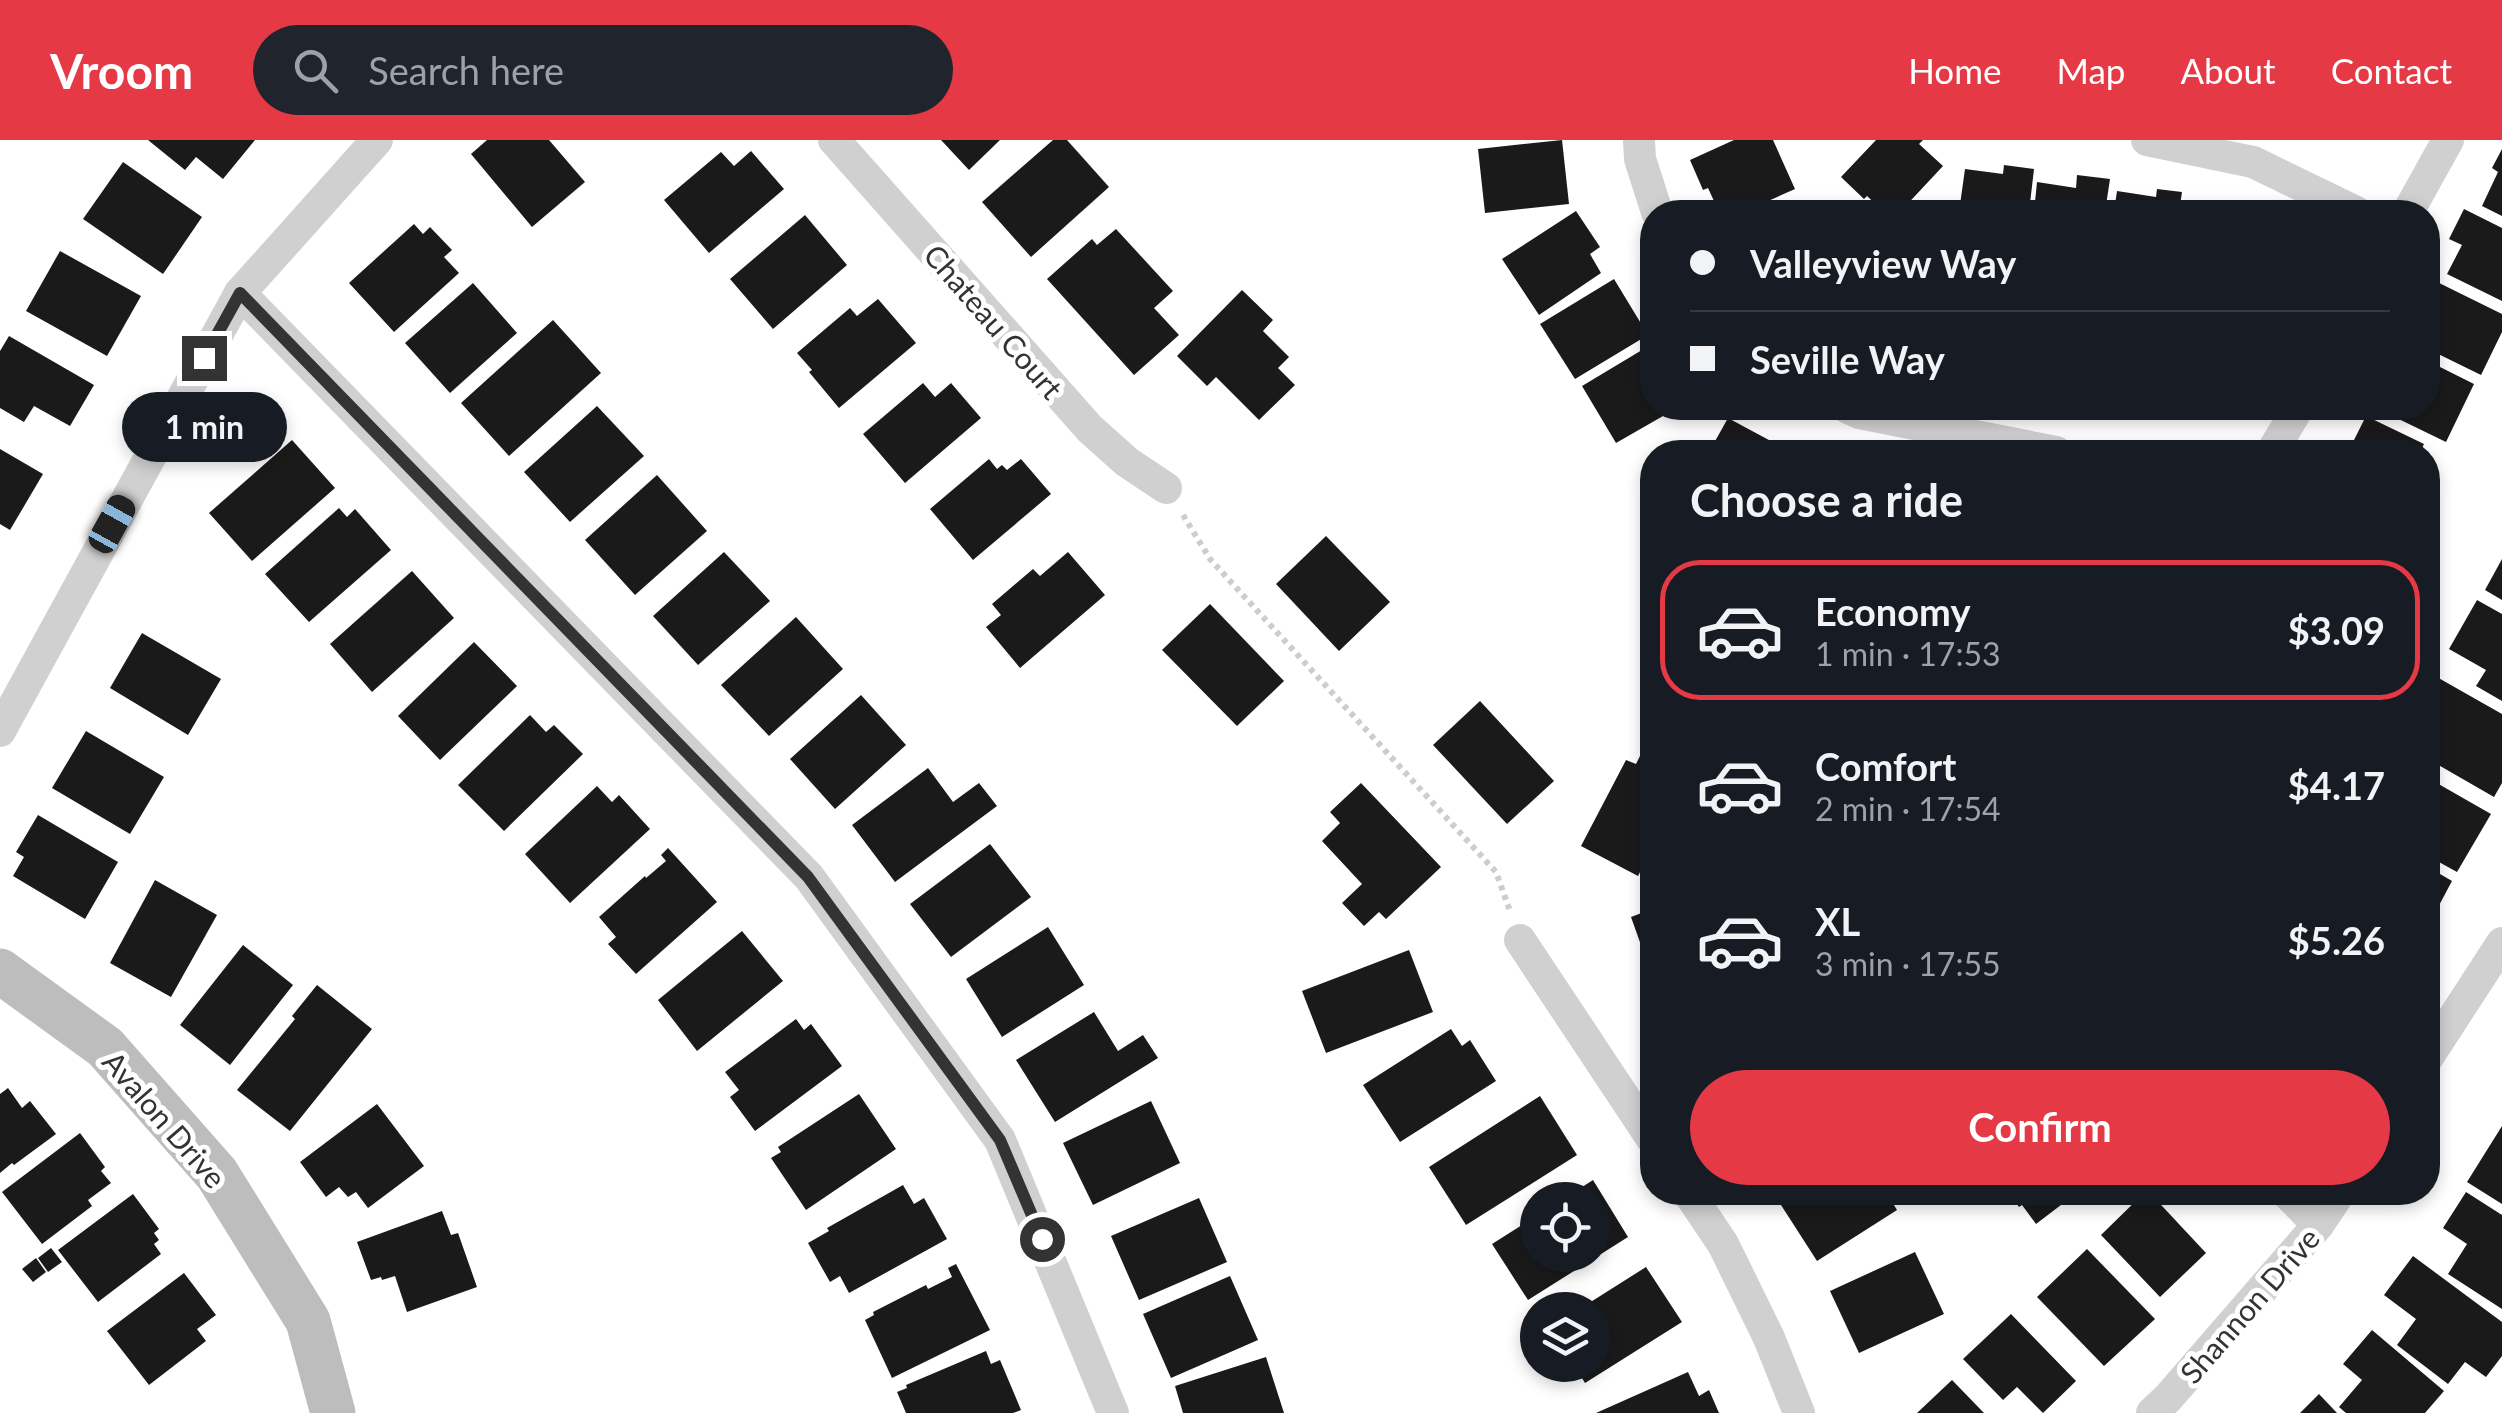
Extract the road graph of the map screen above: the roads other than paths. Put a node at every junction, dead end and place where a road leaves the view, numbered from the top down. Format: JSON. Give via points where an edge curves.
{"nodes":[{"id":1,"x":376,"y":140,"type":"edge"},
{"id":2,"x":834,"y":140,"type":"edge"},
{"id":3,"x":1639,"y":140,"type":"edge"},
{"id":4,"x":2147,"y":140,"type":"edge"},
{"id":5,"x":2448,"y":140,"type":"edge"},
{"id":6,"x":1652,"y":200,"type":"edge"},
{"id":7,"x":2331,"y":200,"type":"edge"},
{"id":8,"x":2415,"y":200,"type":"edge"},
{"id":9,"x":240,"y":293,"type":"junction"},
{"id":10,"x":1894,"y":420,"type":"edge"},
{"id":11,"x":1995,"y":440,"type":"edge"},
{"id":12,"x":1166,"y":488,"type":"road end"},
{"id":13,"x":0,"y":732,"type":"edge"},
{"id":14,"x":1520,"y":940,"type":"road end"},
{"id":15,"x":2502,"y":943,"type":"edge"},
{"id":16,"x":0,"y":971,"type":"edge"},
{"id":17,"x":2440,"y":1039,"type":"edge"},
{"id":18,"x":1640,"y":1121,"type":"edge"},
{"id":19,"x":1697,"y":1205,"type":"edge"},
{"id":20,"x":2299,"y":1205,"type":"edge"},
{"id":21,"x":2331,"y":1205,"type":"edge"},
{"id":22,"x":2318,"y":1225,"type":"junction"},
{"id":23,"x":333,"y":1413,"type":"edge"},
{"id":24,"x":1113,"y":1413,"type":"edge"},
{"id":25,"x":1799,"y":1413,"type":"edge"},
{"id":26,"x":2152,"y":1413,"type":"edge"}],
"edges":[{"from":1,"to":9,"type":"street"},
{"from":2,"to":12,"type":"street","name":"Chateau Court","via":[[1090,429]]},
{"from":3,"to":6,"type":"street"},
{"from":4,"to":7,"type":"street","via":[[2252,162]]},
{"from":5,"to":8,"type":"street"},
{"from":9,"to":13,"type":"street"},
{"from":9,"to":24,"type":"street","via":[[808,877],[1000,1140]]},
{"from":10,"to":11,"type":"street"},
{"from":14,"to":18,"type":"street"},
{"from":15,"to":17,"type":"street"},
{"from":16,"to":23,"type":"street","name":"Avalon Drive","via":[[105,1048],[217,1174],[308,1320]]},
{"from":19,"to":25,"type":"street","via":[[1723,1244]]},
{"from":20,"to":22,"type":"street"},
{"from":21,"to":22,"type":"street","name":"Shannon Drive"},
{"from":22,"to":26,"type":"street","name":"Shannon Drive"}]}
